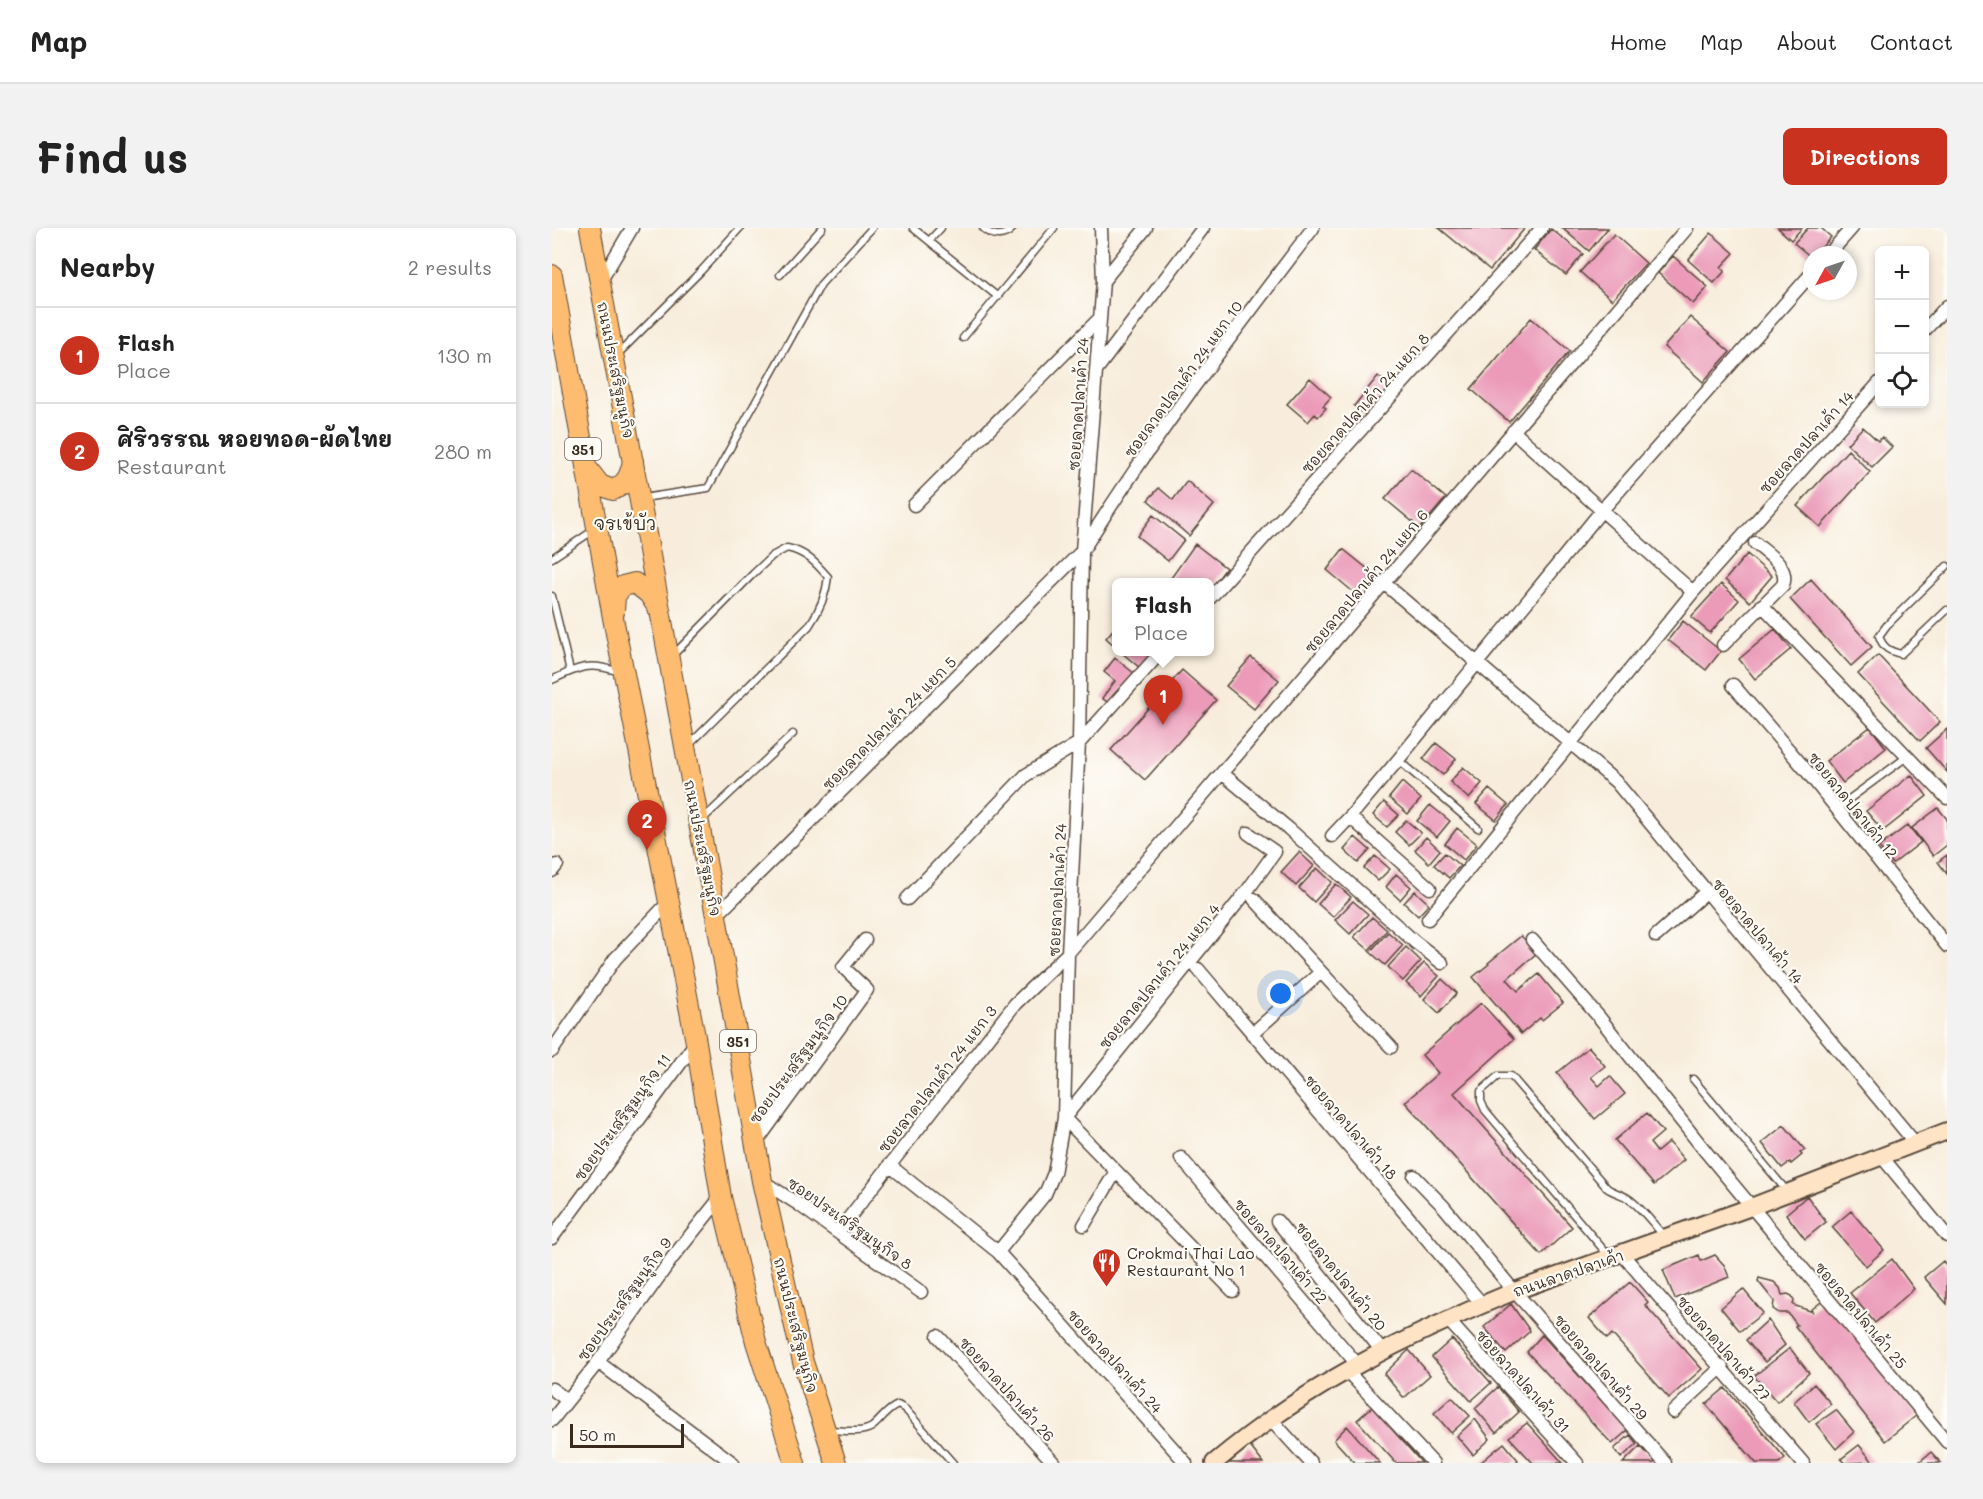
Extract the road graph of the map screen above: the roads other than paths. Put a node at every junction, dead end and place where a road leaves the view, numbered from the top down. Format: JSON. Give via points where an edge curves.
{"nodes":[{"id":1,"x":590,"y":228,"type":"edge"},
{"id":2,"x":632,"y":228,"type":"edge"},
{"id":3,"x":740,"y":228,"type":"edge"},
{"id":4,"x":822,"y":228,"type":"edge"},
{"id":5,"x":872,"y":228,"type":"edge"},
{"id":6,"x":913,"y":228,"type":"edge"},
{"id":7,"x":941,"y":228,"type":"edge"},
{"id":8,"x":983,"y":228,"type":"edge"},
{"id":9,"x":1012,"y":228,"type":"edge"},
{"id":10,"x":1054,"y":228,"type":"edge"},
{"id":11,"x":1101,"y":228,"type":"edge"},
{"id":12,"x":1146,"y":228,"type":"edge"},
{"id":13,"x":1203,"y":228,"type":"edge"},
{"id":14,"x":1313,"y":228,"type":"edge"},
{"id":15,"x":1542,"y":228,"type":"edge"},
{"id":16,"x":1687,"y":228,"type":"edge"},
{"id":17,"x":1846,"y":230,"type":"edge"},
{"id":18,"x":929,"y":241,"type":"junction"},
{"id":19,"x":1834,"y":246,"type":"edge"},
{"id":20,"x":780,"y":274,"type":"dead end"},
{"id":21,"x":552,"y":275,"type":"edge"},
{"id":22,"x":1103,"y":281,"type":"junction"},
{"id":23,"x":600,"y":283,"type":"junction"},
{"id":24,"x":1803,"y":283,"type":"edge"},
{"id":25,"x":998,"y":297,"type":"junction"},
{"id":26,"x":1947,"y":306,"type":"edge"},
{"id":27,"x":555,"y":313,"type":"edge"},
{"id":28,"x":1100,"y":318,"type":"junction"},
{"id":29,"x":1929,"y":326,"type":"edge"},
{"id":30,"x":963,"y":338,"type":"dead end"},
{"id":31,"x":614,"y":358,"type":"junction"},
{"id":32,"x":1096,"y":370,"type":"junction"},
{"id":33,"x":1875,"y":388,"type":"edge"},
{"id":34,"x":1513,"y":431,"type":"junction"},
{"id":35,"x":633,"y":461,"type":"junction"},
{"id":36,"x":586,"y":466,"type":"junction"},
{"id":37,"x":640,"y":498,"type":"junction"},
{"id":38,"x":914,"y":505,"type":"dead end"},
{"id":39,"x":1602,"y":510,"type":"junction"},
{"id":40,"x":597,"y":528,"type":"junction"},
{"id":41,"x":1755,"y":543,"type":"dead end"},
{"id":42,"x":1082,"y":551,"type":"junction"},
{"id":43,"x":552,"y":558,"type":"edge"},
{"id":44,"x":1947,"y":566,"type":"edge"},
{"id":45,"x":1384,"y":583,"type":"junction"},
{"id":46,"x":1214,"y":592,"type":"edge"},
{"id":47,"x":1693,"y":592,"type":"junction"},
{"id":48,"x":552,"y":596,"type":"edge"},
{"id":49,"x":1762,"y":605,"type":"junction"},
{"id":50,"x":1947,"y":610,"type":"edge"},
{"id":51,"x":661,"y":614,"type":"junction"},
{"id":52,"x":614,"y":623,"type":"junction"},
{"id":53,"x":1723,"y":645,"type":"dead end"},
{"id":54,"x":1157,"y":656,"type":"edge"},
{"id":55,"x":669,"y":659,"type":"junction"},
{"id":56,"x":1478,"y":663,"type":"junction"},
{"id":57,"x":570,"y":671,"type":"junction"},
{"id":58,"x":624,"y":673,"type":"junction"},
{"id":59,"x":552,"y":680,"type":"edge"},
{"id":60,"x":1733,"y":685,"type":"dead end"},
{"id":61,"x":793,"y":734,"type":"dead end"},
{"id":62,"x":1570,"y":742,"type":"junction"},
{"id":63,"x":1079,"y":743,"type":"junction"},
{"id":64,"x":685,"y":748,"type":"junction"},
{"id":65,"x":1908,"y":756,"type":"junction"},
{"id":66,"x":1398,"y":760,"type":"junction"},
{"id":67,"x":1222,"y":773,"type":"junction"},
{"id":68,"x":1947,"y":798,"type":"edge"},
{"id":69,"x":1837,"y":809,"type":"junction"},
{"id":70,"x":1350,"y":817,"type":"junction"},
{"id":71,"x":698,"y":824,"type":"junction"},
{"id":72,"x":1478,"y":828,"type":"dead end"},
{"id":73,"x":1248,"y":832,"type":"dead end"},
{"id":74,"x":1332,"y":836,"type":"dead end"},
{"id":75,"x":1430,"y":888,"type":"dead end"},
{"id":76,"x":1706,"y":892,"type":"junction"},
{"id":77,"x":907,"y":899,"type":"dead end"},
{"id":78,"x":1254,"y":899,"type":"dead end"},
{"id":79,"x":669,"y":902,"type":"junction"},
{"id":80,"x":716,"y":916,"type":"junction"},
{"id":81,"x":1428,"y":919,"type":"dead end"},
{"id":82,"x":1656,"y":936,"type":"dead end"},
{"id":83,"x":866,"y":940,"type":"dead end"},
{"id":84,"x":1532,"y":940,"type":"dead end"},
{"id":85,"x":1947,"y":946,"type":"edge"},
{"id":86,"x":1068,"y":953,"type":"junction"},
{"id":87,"x":1442,"y":963,"type":"dead end"},
{"id":88,"x":1198,"y":969,"type":"dead end"},
{"id":89,"x":1321,"y":972,"type":"junction"},
{"id":90,"x":1252,"y":1034,"type":"junction"},
{"id":91,"x":696,"y":1042,"type":"junction"},
{"id":92,"x":1391,"y":1047,"type":"dead end"},
{"id":93,"x":552,"y":1051,"type":"edge"},
{"id":94,"x":1693,"y":1079,"type":"dead end"},
{"id":95,"x":1064,"y":1118,"type":"junction"},
{"id":96,"x":1947,"y":1131,"type":"edge"},
{"id":97,"x":755,"y":1144,"type":"junction"},
{"id":98,"x":1916,"y":1144,"type":"junction"},
{"id":99,"x":1882,"y":1156,"type":"junction"},
{"id":100,"x":1181,"y":1158,"type":"dead end"},
{"id":101,"x":889,"y":1165,"type":"junction"},
{"id":102,"x":1116,"y":1171,"type":"junction"},
{"id":103,"x":1414,"y":1176,"type":"dead end"},
{"id":104,"x":762,"y":1180,"type":"junction"},
{"id":105,"x":1788,"y":1193,"type":"junction"},
{"id":106,"x":721,"y":1197,"type":"junction"},
{"id":107,"x":1752,"y":1207,"type":"junction"},
{"id":108,"x":1277,"y":1221,"type":"dead end"},
{"id":109,"x":1084,"y":1225,"type":"dead end"},
{"id":110,"x":838,"y":1232,"type":"junction"},
{"id":111,"x":1947,"y":1236,"type":"edge"},
{"id":112,"x":552,"y":1238,"type":"edge"},
{"id":113,"x":1666,"y":1238,"type":"junction"},
{"id":114,"x":998,"y":1252,"type":"junction"},
{"id":115,"x":1616,"y":1256,"type":"junction"},
{"id":116,"x":1233,"y":1291,"type":"dead end"},
{"id":117,"x":1515,"y":1291,"type":"junction"},
{"id":118,"x":921,"y":1292,"type":"dead end"},
{"id":119,"x":1482,"y":1304,"type":"junction"},
{"id":120,"x":1448,"y":1320,"type":"junction"},
{"id":121,"x":938,"y":1336,"type":"dead end"},
{"id":122,"x":1382,"y":1351,"type":"junction"},
{"id":123,"x":598,"y":1362,"type":"junction"},
{"id":124,"x":1352,"y":1367,"type":"junction"},
{"id":125,"x":1722,"y":1367,"type":"junction"},
{"id":126,"x":552,"y":1389,"type":"edge"},
{"id":127,"x":567,"y":1400,"type":"junction"},
{"id":128,"x":1673,"y":1412,"type":"dead end"},
{"id":129,"x":1270,"y":1418,"type":"junction"},
{"id":130,"x":552,"y":1420,"type":"edge"},
{"id":131,"x":825,"y":1430,"type":"junction"},
{"id":132,"x":1947,"y":1442,"type":"edge"},
{"id":133,"x":733,"y":1463,"type":"edge"},
{"id":134,"x":795,"y":1463,"type":"edge"},
{"id":135,"x":836,"y":1463,"type":"edge"},
{"id":136,"x":953,"y":1463,"type":"edge"},
{"id":137,"x":1054,"y":1463,"type":"edge"},
{"id":138,"x":1186,"y":1463,"type":"edge"},
{"id":139,"x":1214,"y":1463,"type":"edge"},
{"id":140,"x":1311,"y":1463,"type":"edge"},
{"id":141,"x":1433,"y":1463,"type":"edge"},
{"id":142,"x":1577,"y":1463,"type":"edge"},
{"id":143,"x":1665,"y":1463,"type":"edge"},
{"id":144,"x":1803,"y":1463,"type":"edge"}],
"edges":[{"from":1,"to":23,"type":"main road","name":"ถนนประเสริฐมนูกิจ","number":"351"},
{"from":2,"to":23,"type":"street"},
{"from":3,"to":31,"type":"lane"},
{"from":4,"to":20,"type":"lane"},
{"from":5,"to":37,"type":"lane","via":[[822,284],[708,488]]},
{"from":6,"to":18,"type":"lane"},
{"from":7,"to":18,"type":"lane"},
{"from":8,"to":9,"type":"lane","via":[[997,236]]},
{"from":10,"to":25,"type":"lane"},
{"from":11,"to":22,"type":"street","name":"ซอยลาดปลาเค้า 24"},
{"from":12,"to":22,"type":"street"},
{"from":13,"to":32,"type":"street"},
{"from":14,"to":42,"type":"street","name":"ซอยลาดปลาเค้า 24 แยก 10","via":[[1225,344]]},
{"from":15,"to":46,"type":"street","name":"ซอยลาดปลาเค้า 24 แยก 8"},
{"from":16,"to":34,"type":"street","name":"ซอยลาดปลาเค้า 24 แยก 6"},
{"from":17,"to":19,"type":"street"},
{"from":18,"to":25,"type":"lane"},
{"from":21,"to":27,"type":"main road","number":"351"},
{"from":22,"to":28,"type":"street","name":"ซอยลาดปลาเค้า 24"},
{"from":23,"to":31,"type":"main road","name":"ถนนประเสริฐมนูกิจ","number":"351"},
{"from":24,"to":39,"type":"street"},
{"from":25,"to":30,"type":"lane"},
{"from":26,"to":29,"type":"street"},
{"from":27,"to":36,"type":"main road","number":"351"},
{"from":28,"to":32,"type":"street","name":"ซอยลาดปลาเค้า 24"},
{"from":28,"to":38,"type":"street"},
{"from":31,"to":35,"type":"main road","name":"ถนนประเสริฐมนูกิจ","number":"351"},
{"from":32,"to":42,"type":"street","name":"ซอยลาดปลาเค้า 24"},
{"from":33,"to":47,"type":"street","name":"ซอยลาดปลาเค้า 14"},
{"from":34,"to":39,"type":"street"},
{"from":34,"to":45,"type":"street","name":"ซอยลาดปลาเค้า 24 แยก 6"},
{"from":35,"to":36,"type":"main road","via":[[629,477],[613,490],[600,485]]},
{"from":35,"to":37,"type":"main road","name":"ถนนประเสริฐมนูกิจ","number":"351"},
{"from":36,"to":40,"type":"main road","number":"351"},
{"from":37,"to":51,"type":"main road","name":"ถนนประเสริฐมนูกิจ","number":"351"},
{"from":39,"to":47,"type":"street"},
{"from":39,"to":56,"type":"street"},
{"from":40,"to":43,"type":"lane"},
{"from":40,"to":52,"type":"main road","number":"351"},
{"from":41,"to":49,"type":"street","via":[[1785,573],[1783,585]]},
{"from":42,"to":63,"type":"street","name":"ซอยลาดปลาเค้า 24"},
{"from":42,"to":80,"type":"street","name":"ซอยลาดปลาเค้า 24 แยก 5"},
{"from":44,"to":50,"type":"lane","via":[[1887,626],[1880,636],[1882,645],[1901,654]]},
{"from":45,"to":56,"type":"street","name":"ซอยลาดปลาเค้า 14"},
{"from":45,"to":67,"type":"street","name":"ซอยลาดปลาเค้า 24 แยก 6"},
{"from":47,"to":62,"type":"street","name":"ซอยลาดปลาเค้า 14"},
{"from":48,"to":57,"type":"lane"},
{"from":49,"to":53,"type":"street"},
{"from":49,"to":65,"type":"street"},
{"from":51,"to":52,"type":"main road","via":[[649,594],[635,583],[623,586],[615,596]]},
{"from":51,"to":55,"type":"main road","name":"ถนนประเสริฐมนูกิจ","number":"351"},
{"from":52,"to":58,"type":"main road","number":"351"},
{"from":54,"to":63,"type":"street"},
{"from":55,"to":64,"type":"main road","name":"ถนนประเสริฐมนูกิจ","number":"351"},
{"from":55,"to":64,"type":"lane","via":[[772,556],[787,548],[800,551],[828,577],[821,608],[809,626]]},
{"from":56,"to":62,"type":"street","name":"ซอยลาดปลาเค้า 14"},
{"from":56,"to":66,"type":"street"},
{"from":57,"to":58,"type":"lane","via":[[590,665]]},
{"from":57,"to":59,"type":"lane"},
{"from":58,"to":79,"type":"main road","number":"351"},
{"from":60,"to":69,"type":"street","name":"ซอยลาดปลาเค้า 12"},
{"from":61,"to":71,"type":"lane"},
{"from":62,"to":76,"type":"street","name":"ซอยลาดปลาเค้า 14","via":[[1616,782]]},
{"from":62,"to":81,"type":"street","name":"ซอยลาดปลาเค้า 14"},
{"from":63,"to":77,"type":"street","via":[[1026,775]]},
{"from":63,"to":86,"type":"street","name":"ซอยลาดปลาเค้า 24"},
{"from":64,"to":71,"type":"main road","name":"ถนนประเสริฐมนูกิจ","number":"351"},
{"from":65,"to":68,"type":"street"},
{"from":65,"to":69,"type":"lane"},
{"from":66,"to":70,"type":"street"},
{"from":66,"to":72,"type":"lane"},
{"from":67,"to":86,"type":"street","name":"ซอยลาดปลาเค้า 24 แยก 6"},
{"from":67,"to":87,"type":"street"},
{"from":69,"to":85,"type":"street","name":"ซอยลาดปลาเค้า 12"},
{"from":70,"to":74,"type":"street"},
{"from":70,"to":75,"type":"street"},
{"from":71,"to":80,"type":"main road","name":"ถนนประเสริฐมนูกิจ","number":"351"},
{"from":73,"to":95,"type":"street","name":"ซอยลาดปลาเค้า 24 แยก 4","via":[[1275,852]]},
{"from":76,"to":82,"type":"street"},
{"from":76,"to":98,"type":"street","name":"ซอยลาดปลาเค้า 14"},
{"from":78,"to":89,"type":"street"},
{"from":79,"to":91,"type":"main road","number":"351"},
{"from":79,"to":93,"type":"street","via":[[615,959]]},
{"from":80,"to":97,"type":"main road","name":"ถนนประเสริฐมนูกิจ","number":"351"},
{"from":83,"to":97,"type":"street","name":"ซอยประเสริฐมนูกิจ 10","via":[[843,967],[867,990]]},
{"from":84,"to":107,"type":"street","name":"ซอยลาดปลาเค้า 25"},
{"from":86,"to":95,"type":"street","name":"ซอยลาดปลาเค้า 24"},
{"from":86,"to":101,"type":"street","name":"ซอยลาดปลาเค้า 24 แยก 3","via":[[1015,1004]]},
{"from":88,"to":90,"type":"street","name":"ซอยลาดปลาเค้า 18"},
{"from":89,"to":90,"type":"street"},
{"from":89,"to":92,"type":"street"},
{"from":90,"to":119,"type":"street","name":"ซอยลาดปลาเค้า 18"},
{"from":91,"to":106,"type":"main road","number":"351"},
{"from":91,"to":112,"type":"street","name":"ซอยประเสริฐมนูกิจ 11"},
{"from":94,"to":105,"type":"lane"},
{"from":95,"to":102,"type":"street"},
{"from":95,"to":114,"type":"street","name":"ซอยลาดปลาเค้า 24","via":[[1054,1173],[1045,1194]]},
{"from":96,"to":98,"type":"main road","name":"ถนนลาดปลาเค้า"},
{"from":97,"to":104,"type":"main road","name":"ถนนประเสริฐมนูกิจ","number":"351"},
{"from":98,"to":99,"type":"main road","name":"ถนนลาดปลาเค้า"},
{"from":99,"to":105,"type":"main road","name":"ถนนลาดปลาเค้า"},
{"from":99,"to":111,"type":"street"},
{"from":100,"to":124,"type":"street","name":"ซอยลาดปลาเค้า 22"},
{"from":101,"to":110,"type":"street","name":"ซอยลาดปลาเค้า 24 แยก 3"},
{"from":101,"to":114,"type":"street"},
{"from":102,"to":109,"type":"street"},
{"from":102,"to":116,"type":"street"},
{"from":103,"to":117,"type":"street","name":"ซอยลาดปลาเค้า 29"},
{"from":104,"to":110,"type":"street","name":"ซอยประเสริฐมนูกิจ 8"},
{"from":104,"to":131,"type":"main road","name":"ถนนประเสริฐมนูกิจ","number":"351","via":[[803,1362]]},
{"from":105,"to":107,"type":"main road","name":"ถนนลาดปลาเค้า"},
{"from":106,"to":123,"type":"street","name":"ซอยประเสริฐมนูกิจ 9"},
{"from":106,"to":134,"type":"main road","number":"351","via":[[756,1341]]},
{"from":107,"to":113,"type":"main road","name":"ถนนลาดปลาเค้า"},
{"from":107,"to":132,"type":"street","name":"ซอยลาดปลาเค้า 25"},
{"from":108,"to":122,"type":"street","name":"ซอยลาดปลาเค้า 20"},
{"from":110,"to":118,"type":"street","name":"ซอยประเสริฐมนูกิจ 8"},
{"from":113,"to":115,"type":"main road","name":"ถนนลาดปลาเค้า"},
{"from":113,"to":115,"type":"lane","via":[[1633,1202],[1607,1188],[1512,1076],[1498,1076],[1481,1091],[1485,1110]]},
{"from":114,"to":138,"type":"street","name":"ซอยลาดปลาเค้า 24"},
{"from":115,"to":117,"type":"main road","name":"ถนนลาดปลาเค้า"},
{"from":115,"to":125,"type":"street","name":"ซอยลาดปลาเค้า 27"},
{"from":117,"to":119,"type":"main road","name":"ถนนลาดปลาเค้า"},
{"from":117,"to":143,"type":"street","name":"ซอยลาดปลาเค้า 29"},
{"from":119,"to":120,"type":"main road","name":"ถนนลาดปลาเค้า"},
{"from":120,"to":122,"type":"main road","name":"ถนนลาดปลาเค้า"},
{"from":120,"to":142,"type":"street","name":"ซอยลาดปลาเค้า 31"},
{"from":121,"to":137,"type":"street","name":"ซอยลาดปลาเค้า 26"},
{"from":122,"to":124,"type":"main road","name":"ถนนลาดปลาเค้า"},
{"from":123,"to":127,"type":"street","name":"ซอยประเสริฐมนูกิจ 9"},
{"from":123,"to":133,"type":"street"},
{"from":124,"to":129,"type":"main road","name":"ถนนลาดปลาเค้า"},
{"from":124,"to":141,"type":"street","name":"ซอยลาดปลาเค้า 22"},
{"from":125,"to":128,"type":"street"},
{"from":125,"to":144,"type":"street","name":"ซอยลาดปลาเค้า 27"},
{"from":126,"to":127,"type":"street"},
{"from":127,"to":130,"type":"street","name":"ซอยประเสริฐมนูกิจ 9"},
{"from":129,"to":139,"type":"main road","name":"ถนนลาดปลาเค้า"},
{"from":129,"to":140,"type":"street"},
{"from":131,"to":135,"type":"main road","name":"ถนนประเสริฐมนูกิจ","number":"351"},
{"from":131,"to":136,"type":"lane","via":[[870,1428],[898,1405]]}]}
